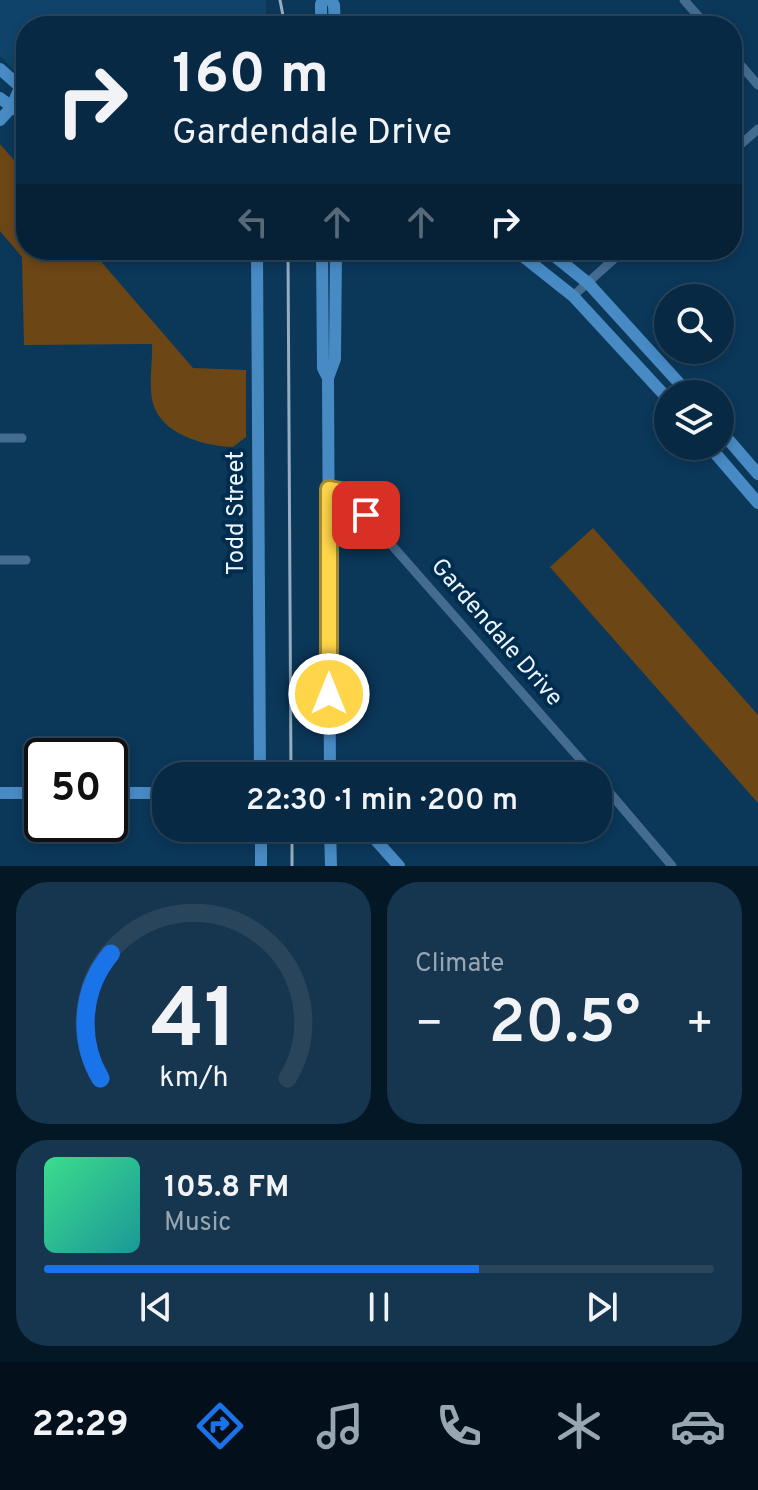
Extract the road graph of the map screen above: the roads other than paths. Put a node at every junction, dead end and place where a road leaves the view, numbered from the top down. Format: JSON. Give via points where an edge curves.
{"nodes":[{"id":1,"x":684,"y":0,"type":"edge"},
{"id":2,"x":698,"y":16,"type":"edge"},
{"id":3,"x":742,"y":67,"type":"edge"},
{"id":4,"x":0,"y":69,"type":"edge"},
{"id":5,"x":16,"y":84,"type":"edge"},
{"id":6,"x":758,"y":85,"type":"edge"},
{"id":7,"x":0,"y":98,"type":"edge"},
{"id":8,"x":16,"y":100,"type":"edge"},
{"id":9,"x":11,"y":108,"type":"junction"},
{"id":10,"x":16,"y":111,"type":"edge"},
{"id":11,"x":0,"y":120,"type":"edge"},
{"id":12,"x":758,"y":129,"type":"edge"},
{"id":13,"x":742,"y":143,"type":"edge"},
{"id":14,"x":257,"y":260,"type":"edge"},
{"id":15,"x":322,"y":260,"type":"edge"},
{"id":16,"x":336,"y":260,"type":"edge"},
{"id":17,"x":528,"y":260,"type":"edge"},
{"id":18,"x":559,"y":260,"type":"edge"},
{"id":19,"x":613,"y":260,"type":"edge"},
{"id":20,"x":588,"y":283,"type":"junction"},
{"id":21,"x":573,"y":296,"type":"junction"},
{"id":22,"x":328,"y":378,"type":"junction"},
{"id":23,"x":676,"y":380,"type":"edge"},
{"id":24,"x":654,"y":384,"type":"edge"},
{"id":25,"x":0,"y":438,"type":"edge"},
{"id":26,"x":22,"y":438,"type":"dead end"},
{"id":27,"x":734,"y":446,"type":"edge"},
{"id":28,"x":721,"y":460,"type":"edge"},
{"id":29,"x":758,"y":474,"type":"edge"},
{"id":30,"x":329,"y":489,"type":"junction"},
{"id":31,"x":758,"y":503,"type":"edge"},
{"id":32,"x":0,"y":560,"type":"edge"},
{"id":33,"x":26,"y":560,"type":"dead end"},
{"id":34,"x":260,"y":762,"type":"edge"},
{"id":35,"x":330,"y":762,"type":"edge"},
{"id":36,"x":583,"y":762,"type":"edge"},
{"id":37,"x":0,"y":793,"type":"edge"},
{"id":38,"x":24,"y":793,"type":"edge"},
{"id":39,"x":128,"y":793,"type":"edge"},
{"id":40,"x":152,"y":793,"type":"edge"},
{"id":41,"x":612,"y":796,"type":"edge"},
{"id":42,"x":261,"y":842,"type":"edge"},
{"id":43,"x":330,"y":842,"type":"edge"},
{"id":44,"x":378,"y":842,"type":"edge"},
{"id":45,"x":261,"y":866,"type":"edge"},
{"id":46,"x":331,"y":866,"type":"edge"},
{"id":47,"x":399,"y":866,"type":"edge"},
{"id":48,"x":672,"y":866,"type":"edge"}],
"edges":[{"from":1,"to":2,"type":"street"},
{"from":3,"to":6,"type":"street"},
{"from":4,"to":5,"type":"main road"},
{"from":7,"to":9,"type":"main road"},
{"from":8,"to":9,"type":"main road"},
{"from":9,"to":10,"type":"main road"},
{"from":9,"to":11,"type":"main road"},
{"from":12,"to":13,"type":"street"},
{"from":14,"to":34,"type":"main road","name":"Todd Street"},
{"from":15,"to":22,"type":"main road","via":[[323,368]]},
{"from":16,"to":22,"type":"main road","via":[[335,359]]},
{"from":17,"to":21,"type":"main road"},
{"from":18,"to":20,"type":"main road"},
{"from":19,"to":20,"type":"street"},
{"from":20,"to":21,"type":"street"},
{"from":20,"to":23,"type":"main road"},
{"from":21,"to":24,"type":"main road"},
{"from":22,"to":30,"type":"main road"},
{"from":25,"to":26,"type":"street"},
{"from":27,"to":29,"type":"main road"},
{"from":28,"to":31,"type":"main road"},
{"from":30,"to":35,"type":"main road"},
{"from":30,"to":36,"type":"street","name":"Gardendale Drive","via":[[345,492]]},
{"from":32,"to":33,"type":"street"},
{"from":37,"to":38,"type":"main road"},
{"from":39,"to":40,"type":"main road"},
{"from":41,"to":48,"type":"street","name":"Gardendale Drive"},
{"from":42,"to":45,"type":"main road"},
{"from":43,"to":46,"type":"main road"},
{"from":44,"to":47,"type":"main road"}]}
